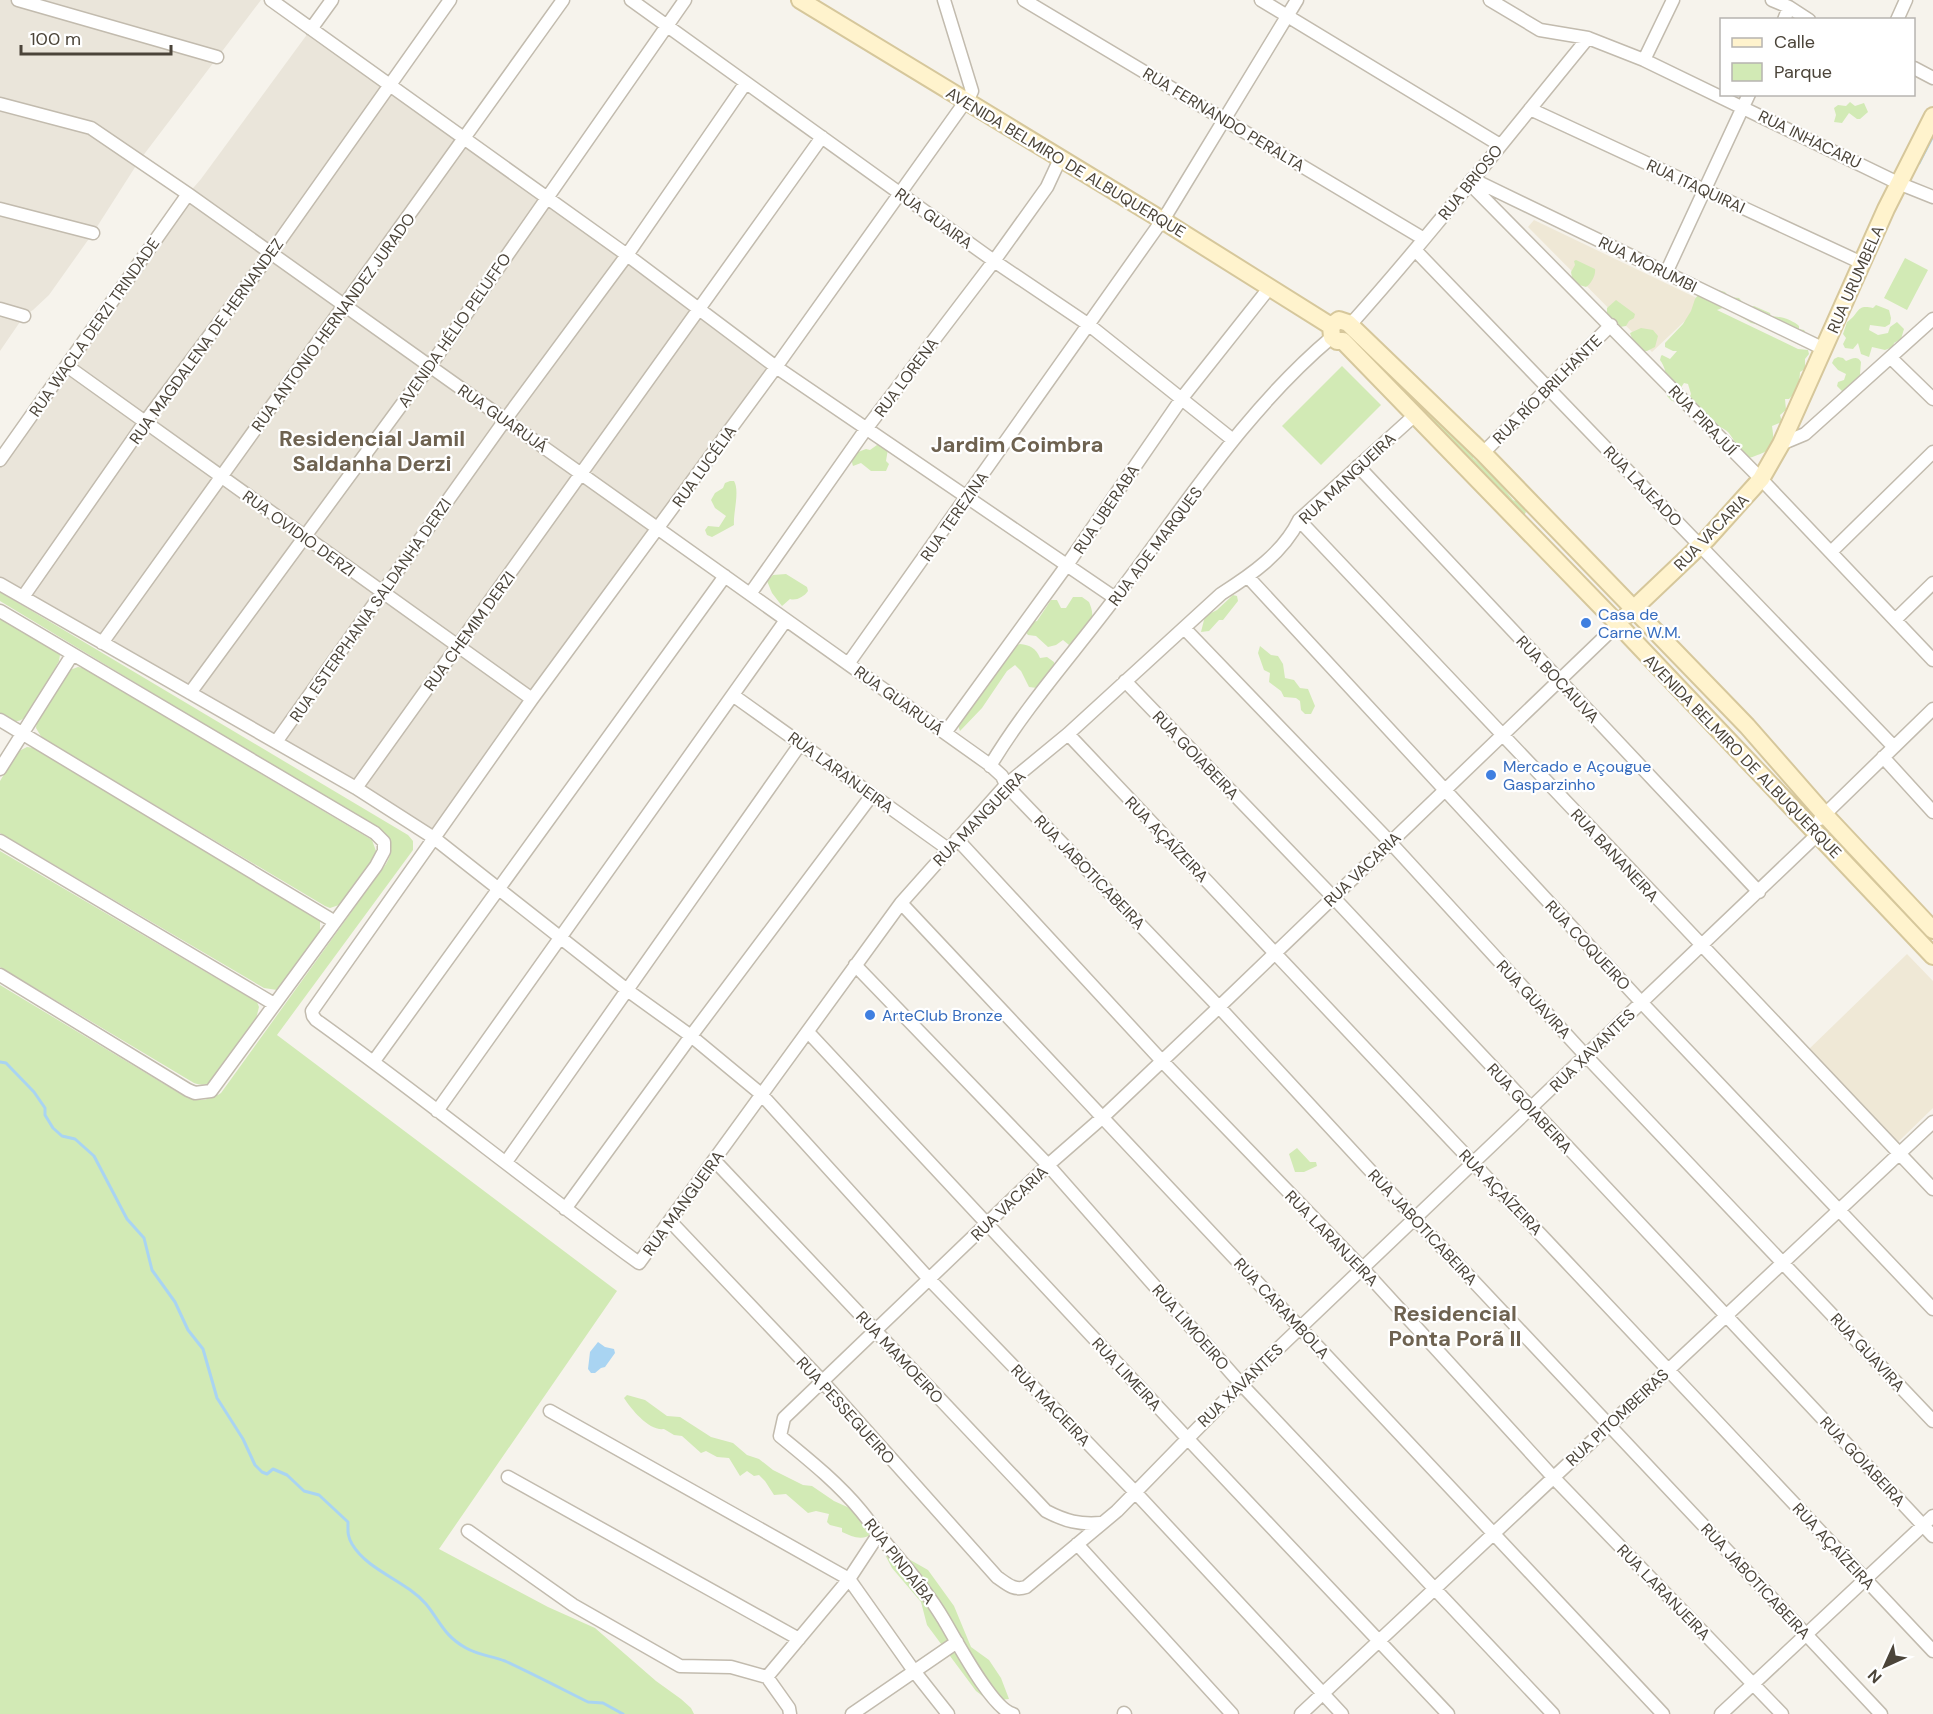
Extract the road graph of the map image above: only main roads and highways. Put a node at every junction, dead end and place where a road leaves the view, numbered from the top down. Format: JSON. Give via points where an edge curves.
{"nodes":[{"id":1,"x":800,"y":0,"type":"edge"},
{"id":2,"x":1933,"y":116,"type":"edge"},
{"id":3,"x":1335,"y":335,"type":"junction"},
{"id":4,"x":1781,"y":444,"type":"joint"},
{"id":5,"x":1634,"y":608,"type":"junction"},
{"id":6,"x":1618,"y":624,"type":"junction"},
{"id":7,"x":1933,"y":930,"type":"edge"},
{"id":8,"x":1933,"y":956,"type":"edge"}],
"edges":[{"from":1,"to":3,"type":"main road","name":"AVENIDA BELMIRO DE ALBUQUERQUE","via":[[969,97],[1060,159],[1270,287]]},
{"from":2,"to":4,"type":"main road","name":"RUA URUMBELA","via":[[1898,183]]},
{"from":3,"to":5,"type":"main road","name":"AVENIDA BELMIRO DE ALBUQUERQUE","via":[[1350,337],[1350,325],[1483,453]]},
{"from":3,"to":6,"type":"main road","name":"AVENIDA BELMIRO DE ALBUQUERQUE"},
{"from":4,"to":5,"type":"main road","name":"RUA VACARIA","via":[[1761,479]]},
{"from":5,"to":6,"type":"main road","name":"RUA VACARIA"},
{"from":5,"to":7,"type":"main road","name":"AVENIDA BELMIRO DE ALBUQUERQUE"},
{"from":6,"to":8,"type":"main road","name":"AVENIDA BELMIRO DE ALBUQUERQUE"}]}
